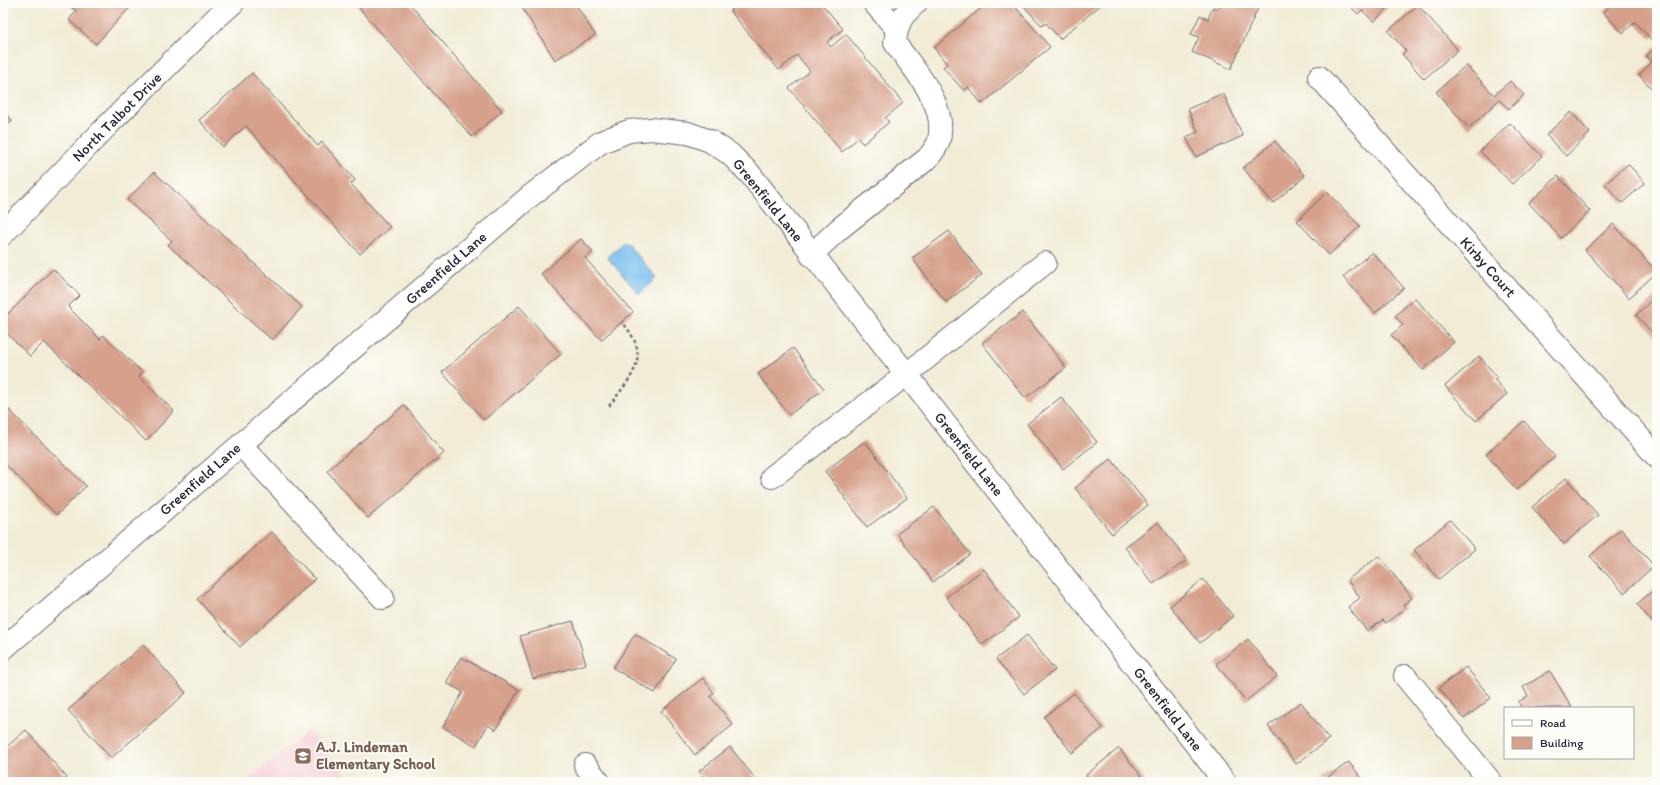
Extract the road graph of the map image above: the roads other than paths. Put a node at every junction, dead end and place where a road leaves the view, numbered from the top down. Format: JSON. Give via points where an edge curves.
{"nodes":[{"id":1,"x":233,"y":3,"type":"edge"},
{"id":2,"x":874,"y":3,"type":"edge"},
{"id":3,"x":916,"y":3,"type":"edge"},
{"id":4,"x":896,"y":28,"type":"junction"},
{"id":5,"x":1319,"y":77,"type":"dead end"},
{"id":6,"x":3,"y":234,"type":"edge"},
{"id":7,"x":811,"y":254,"type":"junction"},
{"id":8,"x":1045,"y":263,"type":"dead end"},
{"id":9,"x":907,"y":374,"type":"junction"},
{"id":10,"x":241,"y":445,"type":"junction"},
{"id":11,"x":1657,"y":457,"type":"edge"},
{"id":12,"x":772,"y":477,"type":"dead end"},
{"id":13,"x":384,"y":598,"type":"dead end"},
{"id":14,"x":3,"y":649,"type":"edge"},
{"id":15,"x":1405,"y":676,"type":"dead end"},
{"id":16,"x":586,"y":765,"type":"dead end"},
{"id":17,"x":599,"y":782,"type":"edge"},
{"id":18,"x":1225,"y":782,"type":"edge"},
{"id":19,"x":1491,"y":782,"type":"edge"}],
"edges":[{"from":1,"to":6,"type":"street","name":"North Talbot Drive","via":[[108,125]]},
{"from":2,"to":4,"type":"street"},
{"from":3,"to":4,"type":"street","via":[[904,13]]},
{"from":4,"to":7,"type":"street","via":[[895,43],[931,93],[939,110],[942,126],[938,144],[928,158]]},
{"from":5,"to":11,"type":"street","name":"Kirby Court"},
{"from":7,"to":9,"type":"street","name":"Greenfield Lane"},
{"from":7,"to":10,"type":"street","name":"Greenfield Lane","via":[[750,174],[730,154],[710,141],[688,133],[651,129],[629,131],[601,142],[529,197]]},
{"from":8,"to":9,"type":"street"},
{"from":9,"to":12,"type":"street"},
{"from":9,"to":18,"type":"street","name":"Greenfield Lane"},
{"from":10,"to":13,"type":"street"},
{"from":10,"to":14,"type":"street","name":"Greenfield Lane"},
{"from":15,"to":19,"type":"street"},
{"from":16,"to":17,"type":"street"}]}
